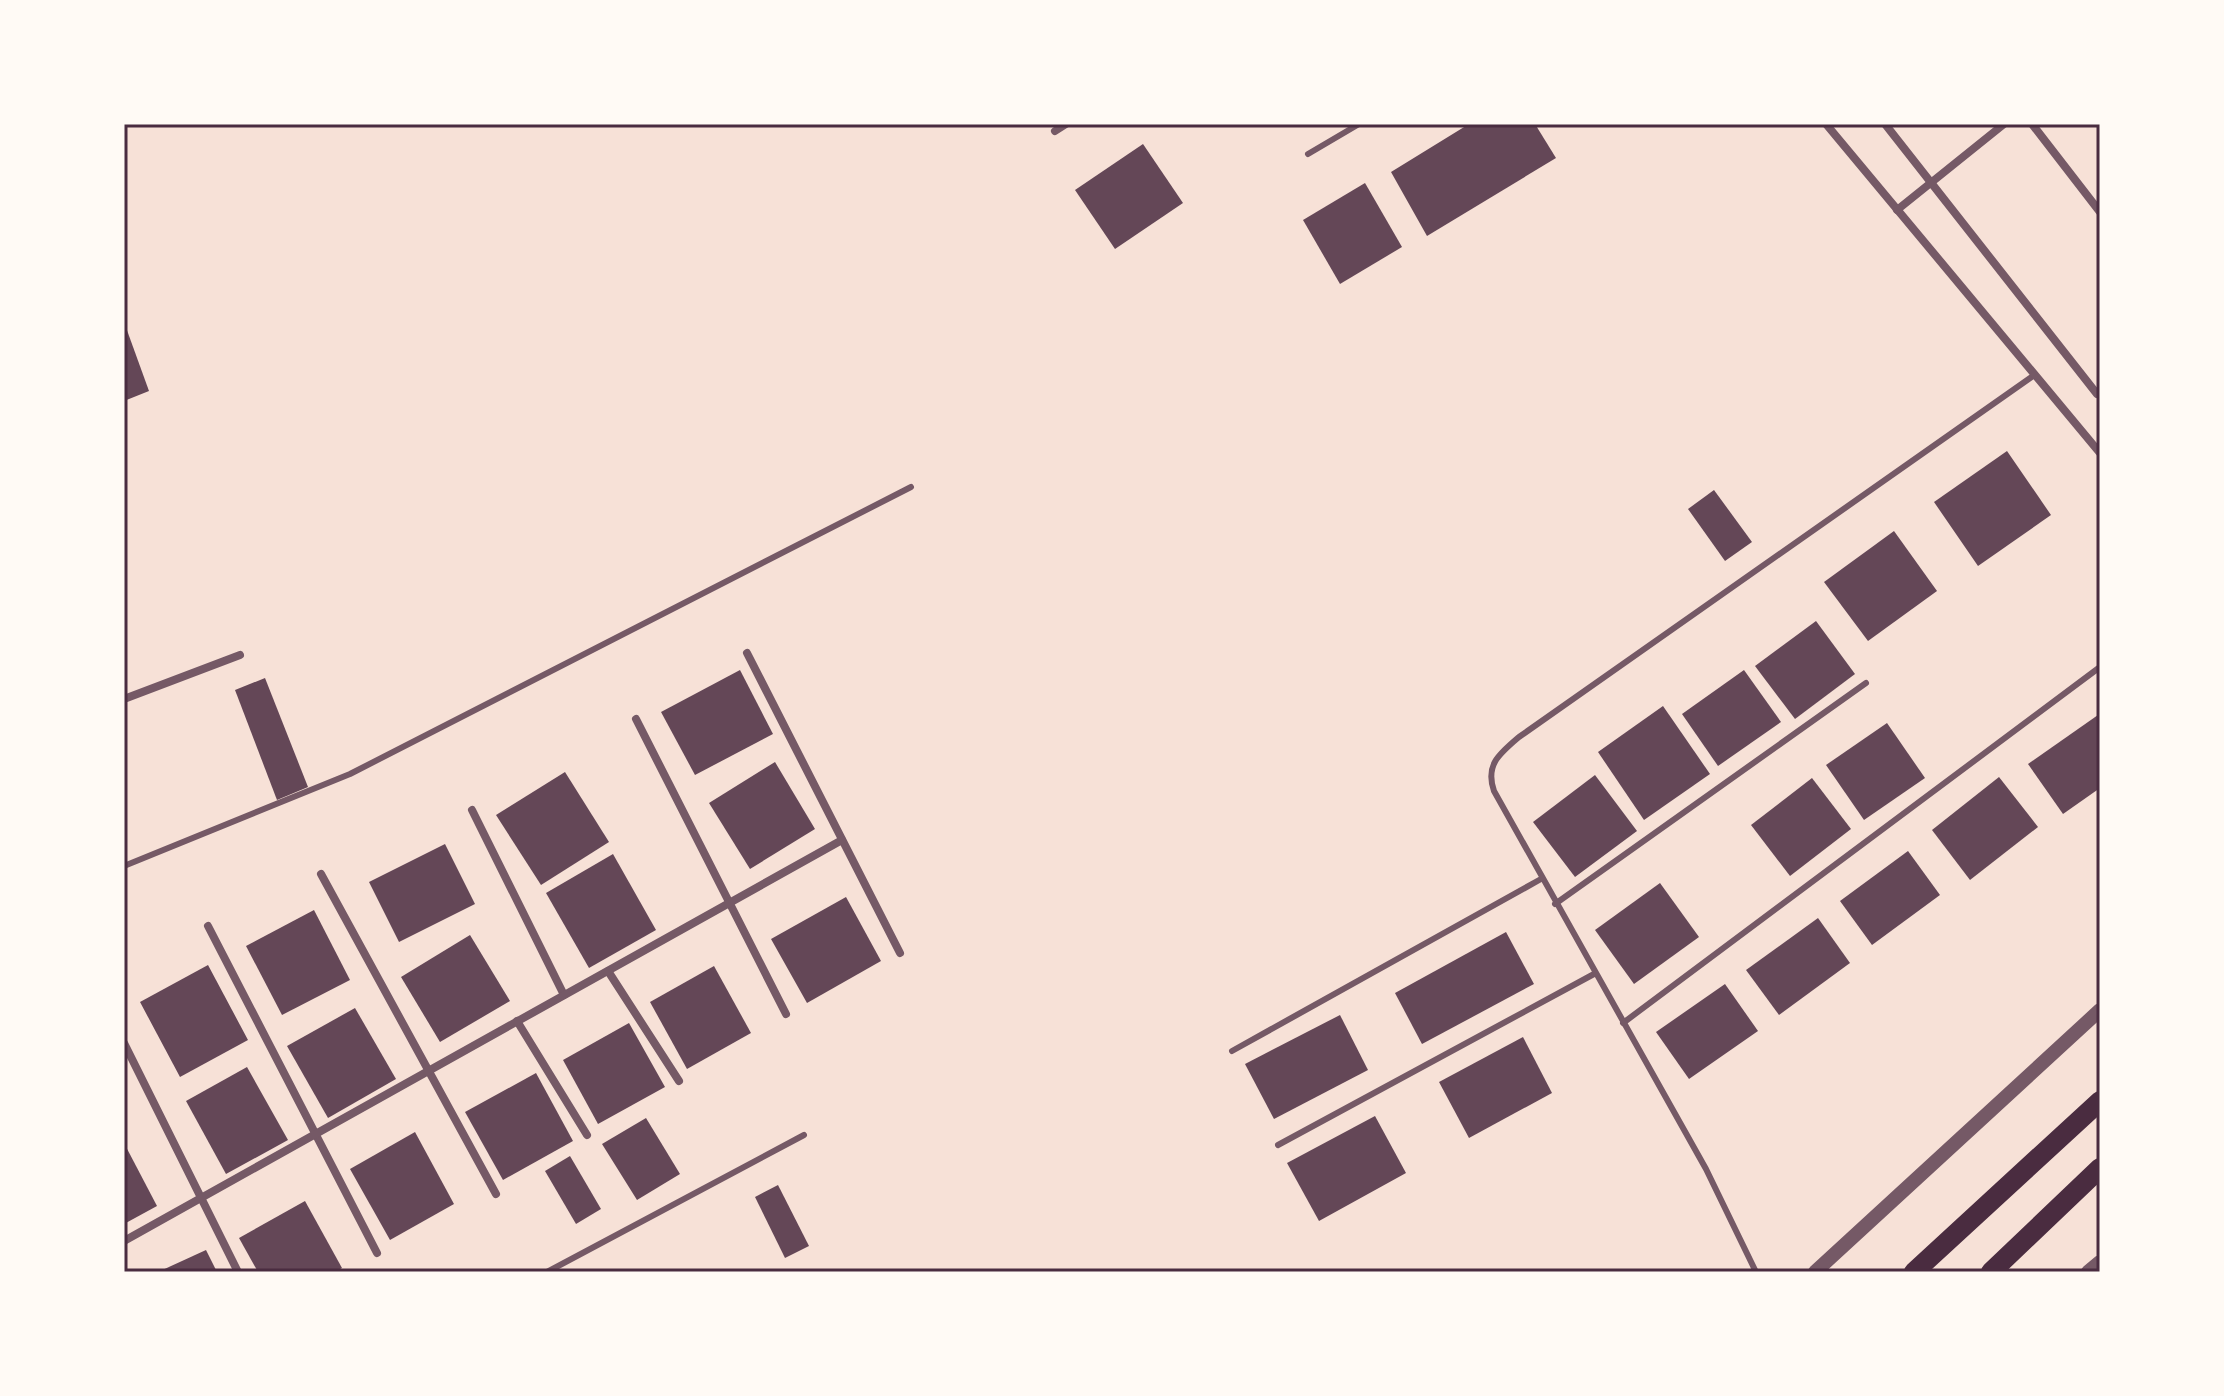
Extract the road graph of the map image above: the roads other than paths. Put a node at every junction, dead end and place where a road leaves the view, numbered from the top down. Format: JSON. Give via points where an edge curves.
{"nodes":[{"id":1,"x":1066,"y":124,"type":"edge"},
{"id":2,"x":1359,"y":124,"type":"edge"},
{"id":3,"x":1826,"y":124,"type":"edge"},
{"id":4,"x":1885,"y":124,"type":"edge"},
{"id":5,"x":2004,"y":124,"type":"edge"},
{"id":6,"x":2032,"y":124,"type":"edge"},
{"id":7,"x":1055,"y":131,"type":"dead end"},
{"id":8,"x":1308,"y":154,"type":"dead end"},
{"id":9,"x":1930,"y":183,"type":"junction"},
{"id":10,"x":1897,"y":210,"type":"junction"},
{"id":11,"x":2100,"y":212,"type":"edge"},
{"id":12,"x":2033,"y":376,"type":"junction"},
{"id":13,"x":2097,"y":394,"type":"dead end"},
{"id":14,"x":2100,"y":453,"type":"edge"},
{"id":15,"x":911,"y":487,"type":"dead end"},
{"id":16,"x":747,"y":653,"type":"dead end"},
{"id":17,"x":240,"y":655,"type":"dead end"},
{"id":18,"x":2100,"y":667,"type":"edge"},
{"id":19,"x":1866,"y":683,"type":"dead end"},
{"id":20,"x":124,"y":699,"type":"edge"},
{"id":21,"x":636,"y":719,"type":"dead end"},
{"id":22,"x":472,"y":810,"type":"dead end"},
{"id":23,"x":842,"y":840,"type":"junction"},
{"id":24,"x":124,"y":866,"type":"edge"},
{"id":25,"x":321,"y":874,"type":"dead end"},
{"id":26,"x":1541,"y":879,"type":"junction"},
{"id":27,"x":729,"y":902,"type":"junction"},
{"id":28,"x":1555,"y":904,"type":"junction"},
{"id":29,"x":208,"y":926,"type":"dead end"},
{"id":30,"x":900,"y":953,"type":"dead end"},
{"id":31,"x":608,"y":971,"type":"junction"},
{"id":32,"x":1594,"y":974,"type":"junction"},
{"id":33,"x":564,"y":995,"type":"junction"},
{"id":34,"x":2100,"y":1010,"type":"edge"},
{"id":35,"x":786,"y":1014,"type":"dead end"},
{"id":36,"x":517,"y":1021,"type":"junction"},
{"id":37,"x":1623,"y":1023,"type":"junction"},
{"id":38,"x":124,"y":1043,"type":"edge"},
{"id":39,"x":1232,"y":1051,"type":"dead end"},
{"id":40,"x":428,"y":1071,"type":"junction"},
{"id":41,"x":679,"y":1081,"type":"dead end"},
{"id":42,"x":2100,"y":1101,"type":"edge"},
{"id":43,"x":316,"y":1134,"type":"junction"},
{"id":44,"x":587,"y":1135,"type":"dead end"},
{"id":45,"x":804,"y":1135,"type":"dead end"},
{"id":46,"x":1278,"y":1145,"type":"dead end"},
{"id":47,"x":2100,"y":1168,"type":"edge"},
{"id":48,"x":496,"y":1194,"type":"dead end"},
{"id":49,"x":201,"y":1198,"type":"junction"},
{"id":50,"x":124,"y":1241,"type":"edge"},
{"id":51,"x":377,"y":1253,"type":"dead end"},
{"id":52,"x":2100,"y":1262,"type":"edge"},
{"id":53,"x":238,"y":1272,"type":"edge"},
{"id":54,"x":547,"y":1272,"type":"edge"},
{"id":55,"x":1756,"y":1272,"type":"edge"},
{"id":56,"x":1815,"y":1272,"type":"edge"},
{"id":57,"x":1914,"y":1272,"type":"edge"},
{"id":58,"x":1991,"y":1272,"type":"edge"},
{"id":59,"x":2088,"y":1272,"type":"edge"}],
"edges":[{"from":1,"to":7,"type":"street"},
{"from":2,"to":8,"type":"lane"},
{"from":3,"to":10,"type":"street"},
{"from":4,"to":9,"type":"street"},
{"from":5,"to":9,"type":"street"},
{"from":6,"to":11,"type":"street"},
{"from":9,"to":10,"type":"street"},
{"from":9,"to":13,"type":"street"},
{"from":10,"to":12,"type":"street"},
{"from":12,"to":14,"type":"street"},
{"from":12,"to":26,"type":"lane","via":[[1502,751],[1489,777]]},
{"from":15,"to":24,"type":"lane","via":[[350,774]]},
{"from":16,"to":23,"type":"street"},
{"from":17,"to":20,"type":"street"},
{"from":18,"to":37,"type":"lane"},
{"from":19,"to":28,"type":"lane"},
{"from":21,"to":27,"type":"street"},
{"from":22,"to":33,"type":"street"},
{"from":23,"to":27,"type":"street"},
{"from":23,"to":30,"type":"street"},
{"from":25,"to":40,"type":"street"},
{"from":26,"to":28,"type":"lane"},
{"from":26,"to":39,"type":"lane"},
{"from":27,"to":31,"type":"street"},
{"from":27,"to":35,"type":"street"},
{"from":28,"to":32,"type":"lane"},
{"from":29,"to":43,"type":"street"},
{"from":31,"to":33,"type":"street"},
{"from":31,"to":41,"type":"street"},
{"from":32,"to":37,"type":"lane"},
{"from":32,"to":46,"type":"lane"},
{"from":33,"to":36,"type":"street"},
{"from":34,"to":56,"type":"street"},
{"from":36,"to":40,"type":"street"},
{"from":36,"to":44,"type":"street"},
{"from":37,"to":55,"type":"lane","via":[[1706,1169]]},
{"from":38,"to":49,"type":"street"},
{"from":40,"to":43,"type":"street"},
{"from":40,"to":48,"type":"street"},
{"from":42,"to":57,"type":"highway"},
{"from":43,"to":49,"type":"street"},
{"from":43,"to":51,"type":"street"},
{"from":45,"to":54,"type":"lane"},
{"from":47,"to":58,"type":"highway"},
{"from":49,"to":50,"type":"street"},
{"from":49,"to":53,"type":"street"},
{"from":52,"to":59,"type":"street"}]}
